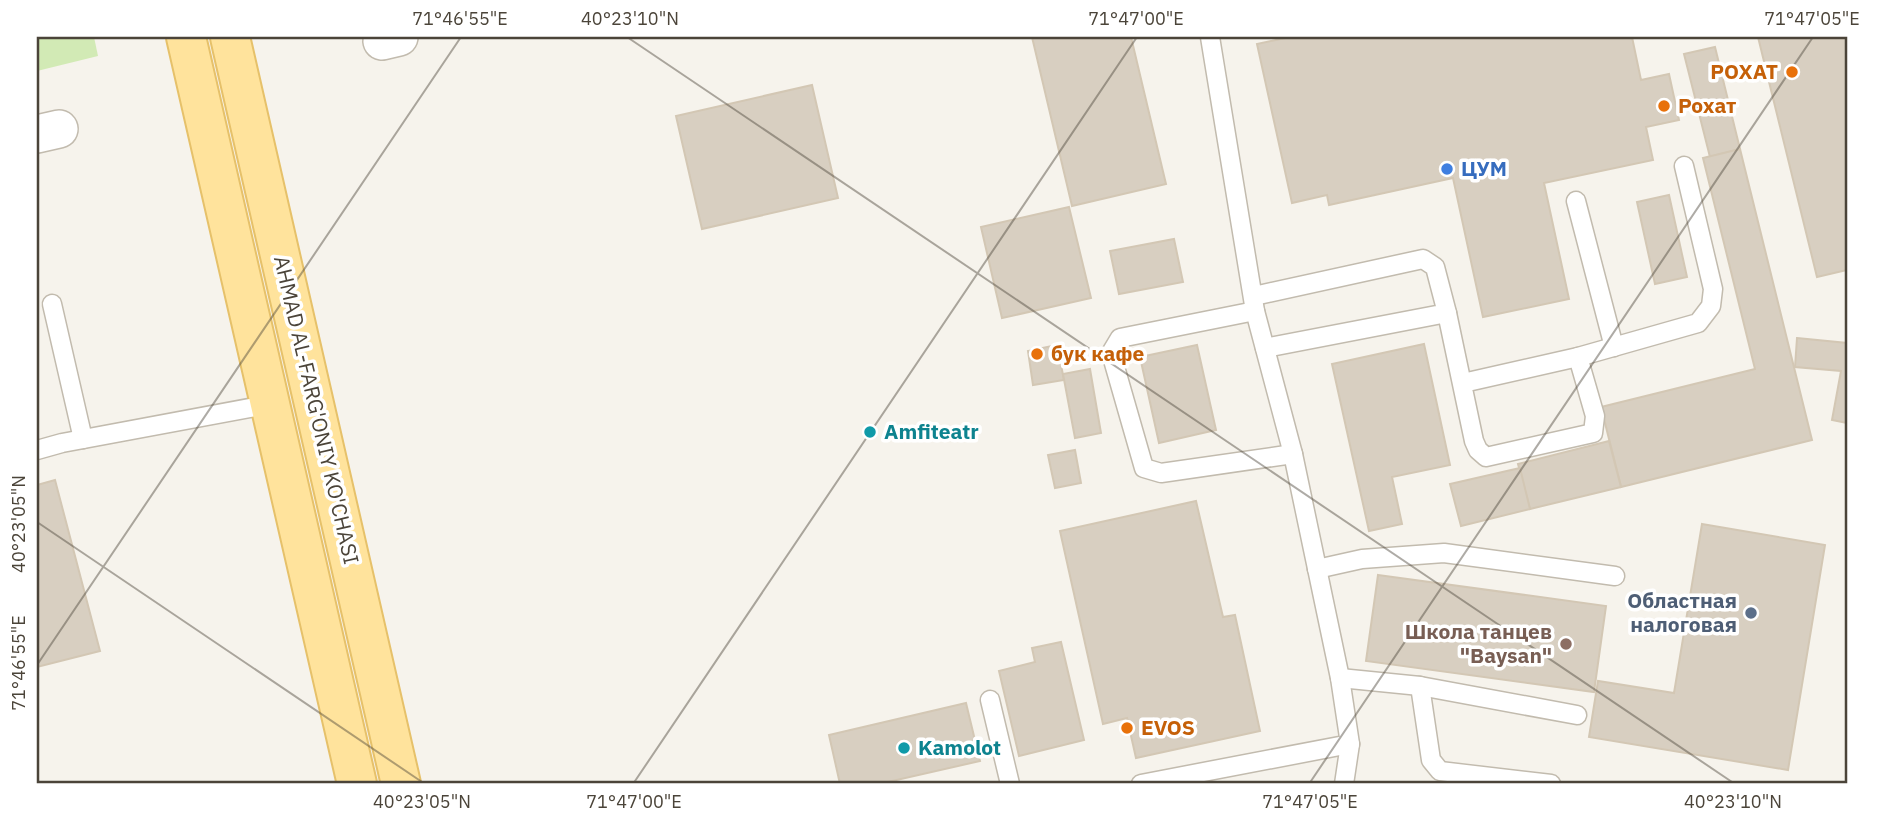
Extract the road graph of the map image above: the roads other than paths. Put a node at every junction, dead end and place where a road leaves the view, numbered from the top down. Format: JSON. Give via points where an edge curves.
{"nodes":[{"id":1,"x":186,"y":37,"type":"edge"},
{"id":2,"x":230,"y":37,"type":"edge"},
{"id":3,"x":1210,"y":37,"type":"edge"},
{"id":4,"x":1684,"y":166,"type":"dead end"},
{"id":5,"x":1576,"y":201,"type":"dead end"},
{"id":6,"x":1255,"y":303,"type":"junction"},
{"id":7,"x":51,"y":304,"type":"dead end"},
{"id":8,"x":1447,"y":313,"type":"junction"},
{"id":9,"x":1614,"y":347,"type":"junction"},
{"id":10,"x":1265,"y":348,"type":"junction"},
{"id":11,"x":1578,"y":357,"type":"junction"},
{"id":12,"x":1463,"y":383,"type":"junction"},
{"id":13,"x":271,"y":404,"type":"junction"},
{"id":14,"x":83,"y":439,"type":"junction"},
{"id":15,"x":37,"y":450,"type":"edge"},
{"id":16,"x":1293,"y":454,"type":"junction"},
{"id":17,"x":1317,"y":569,"type":"junction"},
{"id":18,"x":1615,"y":576,"type":"dead end"},
{"id":19,"x":1340,"y":678,"type":"junction"},
{"id":20,"x":1420,"y":686,"type":"junction"},
{"id":21,"x":990,"y":699,"type":"dead end"},
{"id":22,"x":1577,"y":715,"type":"dead end"},
{"id":23,"x":1350,"y":744,"type":"junction"},
{"id":24,"x":357,"y":784,"type":"edge"},
{"id":25,"x":401,"y":784,"type":"edge"},
{"id":26,"x":1010,"y":784,"type":"edge"},
{"id":27,"x":1141,"y":784,"type":"edge"},
{"id":28,"x":1344,"y":784,"type":"edge"},
{"id":29,"x":1551,"y":784,"type":"edge"}],
"edges":[{"from":1,"to":13,"type":"main road","name":"AHMAD AL-FARG'ONIY KO'CHASI"},
{"from":2,"to":25,"type":"main road","name":"AHMAD AL-FARG'ONIY KO'CHASI"},
{"from":3,"to":6,"type":"lane"},
{"from":4,"to":9,"type":"lane","via":[[1713,289],[1711,306],[1698,323]]},
{"from":5,"to":9,"type":"lane"},
{"from":6,"to":8,"type":"lane","via":[[1423,259],[1436,267]]},
{"from":6,"to":10,"type":"lane"},
{"from":6,"to":16,"type":"lane","via":[[1120,338],[1111,353],[1144,468],[1161,472]]},
{"from":7,"to":14,"type":"lane"},
{"from":8,"to":10,"type":"lane"},
{"from":8,"to":12,"type":"lane"},
{"from":9,"to":11,"type":"lane"},
{"from":10,"to":16,"type":"lane"},
{"from":11,"to":12,"type":"lane"},
{"from":11,"to":12,"type":"lane","via":[[1595,416],[1593,433],[1486,457],[1474,441]]},
{"from":13,"to":14,"type":"lane"},
{"from":13,"to":24,"type":"main road","name":"AHMAD AL-FARG'ONIY KO'CHASI"},
{"from":14,"to":15,"type":"lane"},
{"from":16,"to":17,"type":"lane"},
{"from":17,"to":18,"type":"lane","via":[[1362,559],[1444,553]]},
{"from":17,"to":19,"type":"lane"},
{"from":19,"to":20,"type":"lane"},
{"from":19,"to":23,"type":"lane"},
{"from":20,"to":22,"type":"lane"},
{"from":20,"to":29,"type":"lane","via":[[1431,760],[1440,771]]},
{"from":21,"to":26,"type":"lane"},
{"from":23,"to":27,"type":"lane"},
{"from":23,"to":28,"type":"lane"}]}
